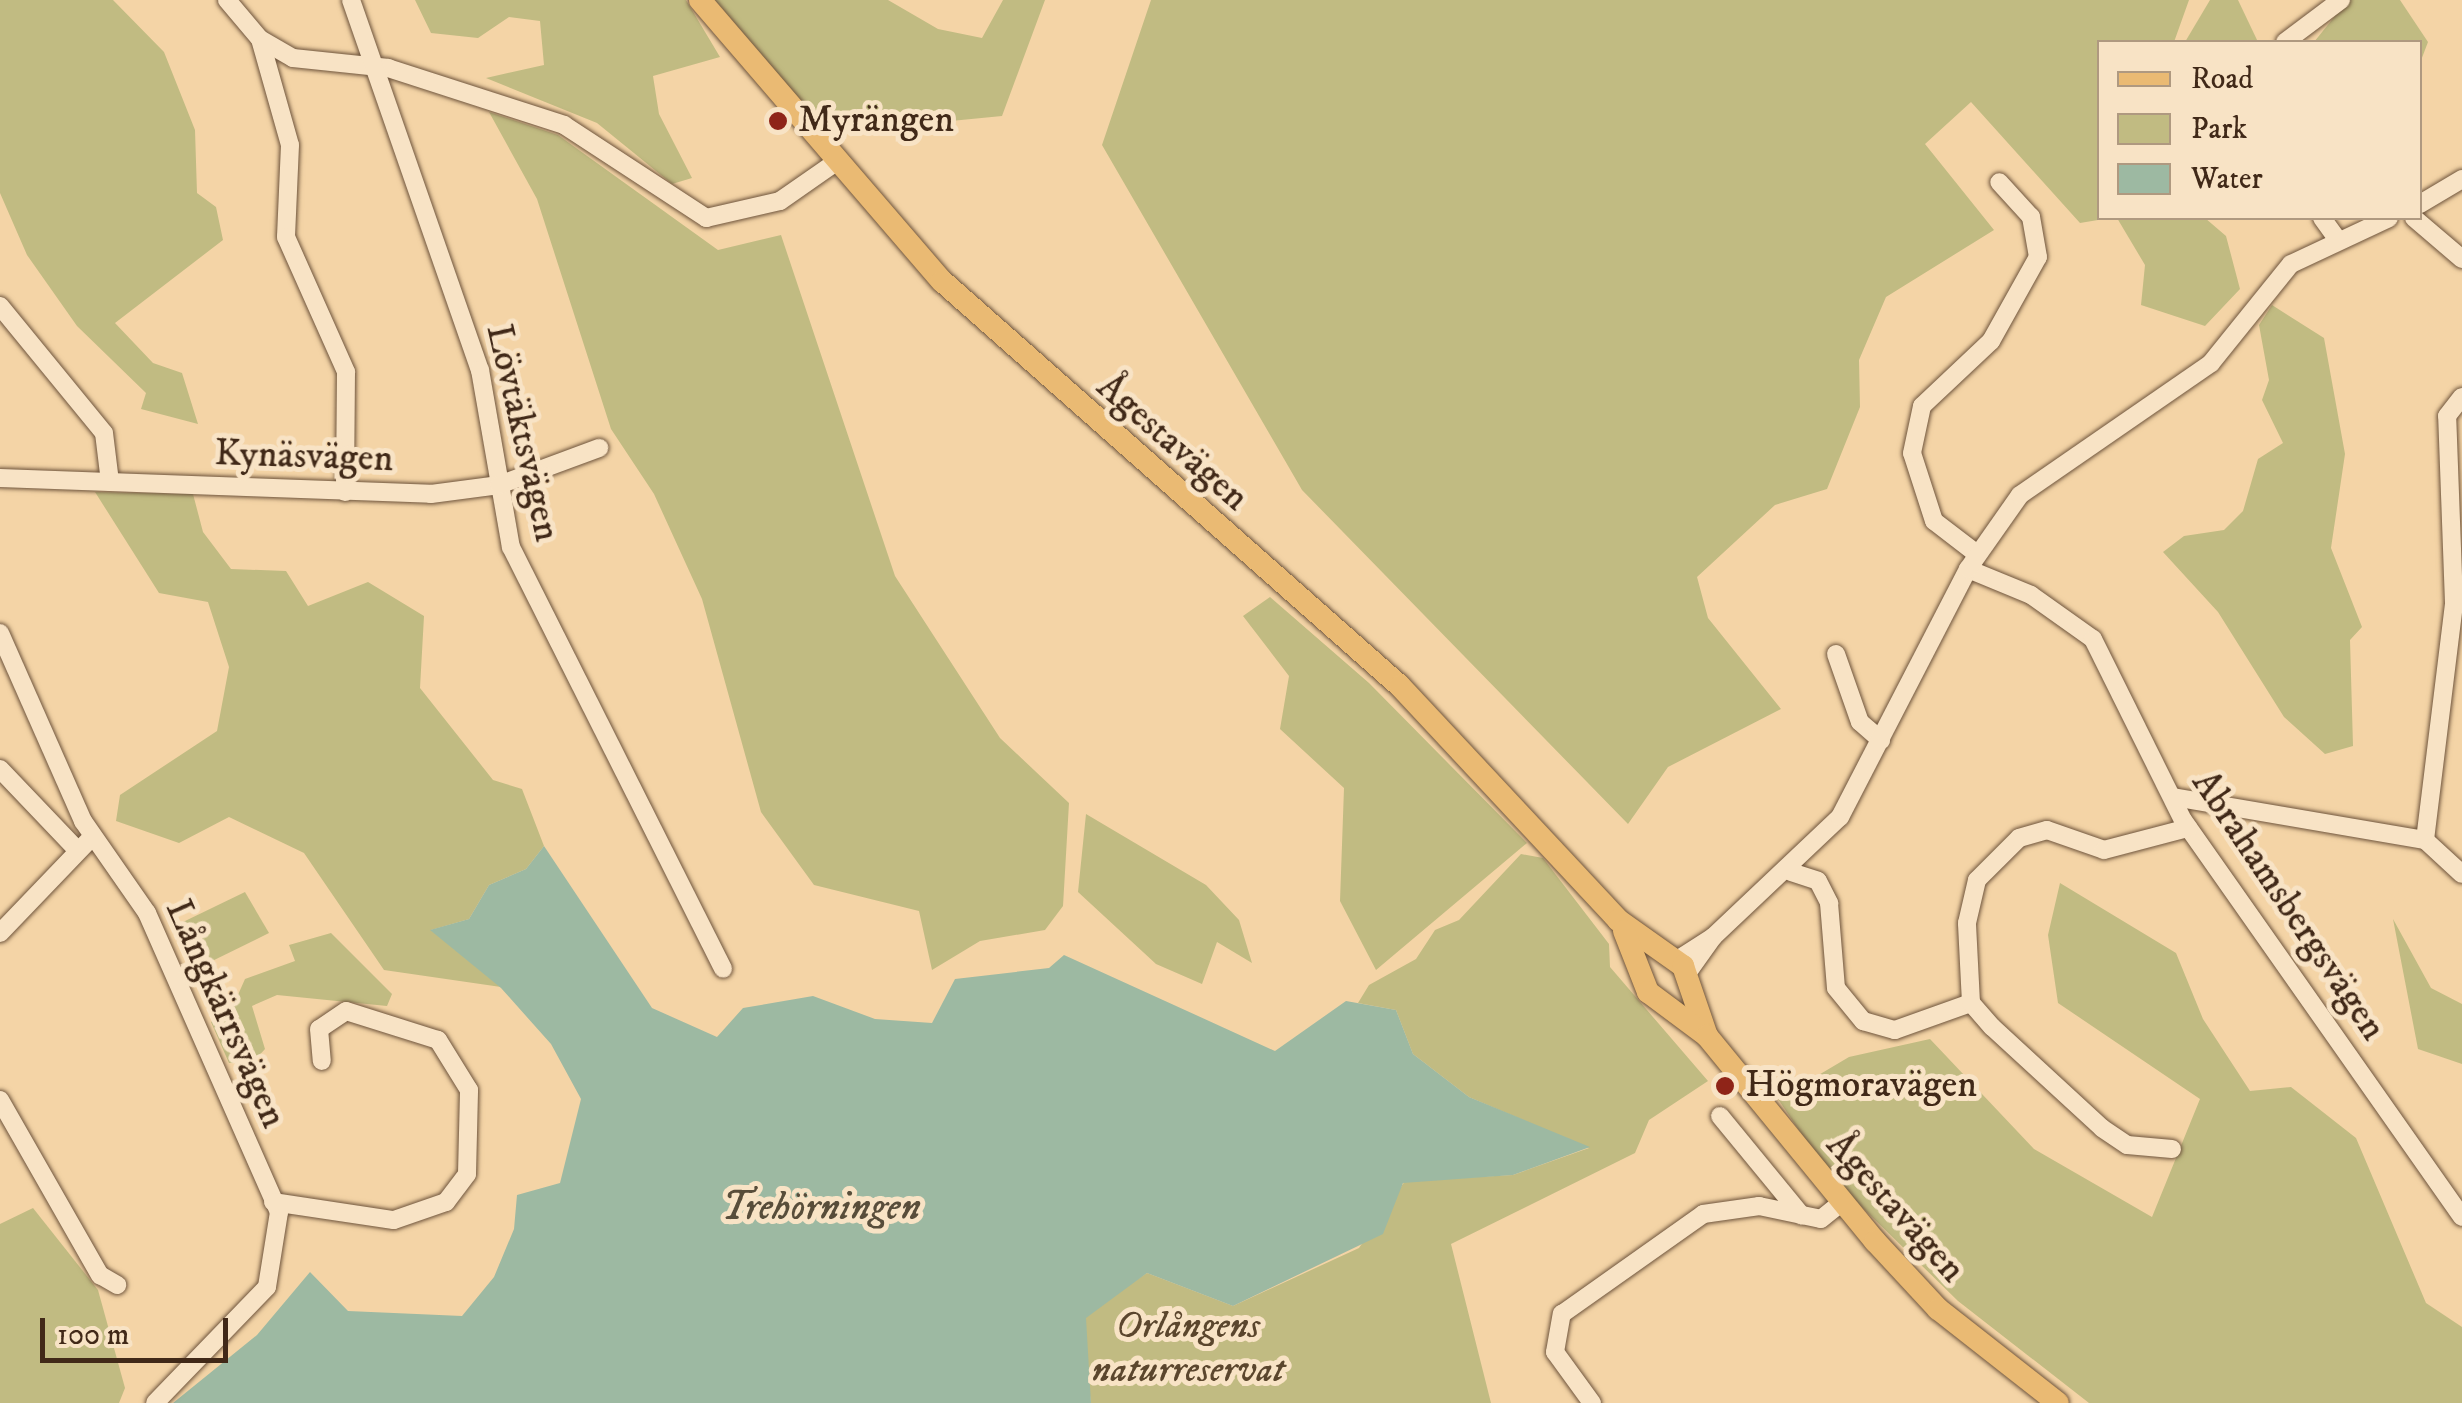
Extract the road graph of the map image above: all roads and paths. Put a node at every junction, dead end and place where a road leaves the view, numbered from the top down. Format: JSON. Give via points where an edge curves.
{"nodes":[{"id":1,"x":227,"y":0,"type":"edge"},
{"id":2,"x":351,"y":0,"type":"edge"},
{"id":3,"x":700,"y":0,"type":"edge"},
{"id":4,"x":2341,"y":0,"type":"edge"},
{"id":5,"x":260,"y":39,"type":"junction"},
{"id":6,"x":2288,"y":40,"type":"edge"},
{"id":7,"x":370,"y":67,"type":"junction"},
{"id":8,"x":833,"y":164,"type":"junction"},
{"id":9,"x":2462,"y":178,"type":"edge"},
{"id":10,"x":1999,"y":182,"type":"dead end"},
{"id":11,"x":2422,"y":203,"type":"edge"},
{"id":12,"x":2323,"y":220,"type":"edge"},
{"id":13,"x":2383,"y":220,"type":"edge"},
{"id":14,"x":2416,"y":220,"type":"edge"},
{"id":15,"x":2336,"y":237,"type":"junction"},
{"id":16,"x":2462,"y":260,"type":"edge"},
{"id":17,"x":0,"y":306,"type":"edge"},
{"id":18,"x":2462,"y":398,"type":"edge"},
{"id":19,"x":599,"y":448,"type":"dead end"},
{"id":20,"x":0,"y":478,"type":"edge"},
{"id":21,"x":110,"y":482,"type":"junction"},
{"id":22,"x":499,"y":486,"type":"junction"},
{"id":23,"x":345,"y":492,"type":"junction"},
{"id":24,"x":1972,"y":561,"type":"junction"},
{"id":25,"x":0,"y":633,"type":"edge"},
{"id":26,"x":1836,"y":654,"type":"dead end"},
{"id":27,"x":1882,"y":740,"type":"junction"},
{"id":28,"x":0,"y":769,"type":"edge"},
{"id":29,"x":2173,"y":797,"type":"junction"},
{"id":30,"x":2188,"y":828,"type":"junction"},
{"id":31,"x":92,"y":837,"type":"junction"},
{"id":32,"x":2425,"y":840,"type":"junction"},
{"id":33,"x":78,"y":852,"type":"junction"},
{"id":34,"x":1791,"y":872,"type":"junction"},
{"id":35,"x":2462,"y":874,"type":"edge"},
{"id":36,"x":1618,"y":920,"type":"junction"},
{"id":37,"x":0,"y":933,"type":"edge"},
{"id":38,"x":723,"y":969,"type":"dead end"},
{"id":39,"x":1679,"y":970,"type":"junction"},
{"id":40,"x":1645,"y":978,"type":"junction"},
{"id":41,"x":1666,"y":1004,"type":"junction"},
{"id":42,"x":1971,"y":1004,"type":"junction"},
{"id":43,"x":1707,"y":1036,"type":"junction"},
{"id":44,"x":322,"y":1062,"type":"dead end"},
{"id":45,"x":0,"y":1100,"type":"edge"},
{"id":46,"x":1720,"y":1116,"type":"dead end"},
{"id":47,"x":2172,"y":1148,"type":"dead end"},
{"id":48,"x":273,"y":1202,"type":"junction"},
{"id":49,"x":1840,"y":1204,"type":"junction"},
{"id":50,"x":1802,"y":1216,"type":"junction"},
{"id":51,"x":2462,"y":1217,"type":"edge"},
{"id":52,"x":116,"y":1285,"type":"dead end"},
{"id":53,"x":155,"y":1403,"type":"edge"},
{"id":54,"x":1592,"y":1403,"type":"edge"},
{"id":55,"x":2058,"y":1403,"type":"edge"}],
"edges":[{"from":1,"to":5,"type":"street"},
{"from":2,"to":7,"type":"street","name":"Lövtäktsvägen"},
{"from":3,"to":8,"type":"main road","name":"Ågestavägen"},
{"from":4,"to":6,"type":"street"},
{"from":5,"to":7,"type":"street","via":[[312,64]]},
{"from":5,"to":23,"type":"street","via":[[290,145],[286,236],[346,372]]},
{"from":7,"to":8,"type":"street","via":[[564,125],[706,218],[780,201]]},
{"from":7,"to":22,"type":"street","name":"Lövtäktsvägen","via":[[480,370]]},
{"from":8,"to":36,"type":"main road","name":"Ågestavägen","via":[[1091,420],[1400,686]]},
{"from":9,"to":11,"type":"street"},
{"from":10,"to":24,"type":"street","name":"Abrahamsbergsvägen","via":[[2031,216],[2038,257],[1991,341],[1922,406],[1912,454],[1934,522]]},
{"from":12,"to":15,"type":"street"},
{"from":13,"to":15,"type":"street"},
{"from":14,"to":16,"type":"street"},
{"from":15,"to":24,"type":"street","via":[[2291,264],[2211,363],[2020,495]]},
{"from":17,"to":21,"type":"street","via":[[104,433]]},
{"from":18,"to":32,"type":"street","via":[[2448,416],[2454,604]]},
{"from":19,"to":22,"type":"street","name":"Kynäsvägen"},
{"from":20,"to":21,"type":"street","name":"Kynäsvägen"},
{"from":21,"to":23,"type":"street","name":"Kynäsvägen"},
{"from":22,"to":23,"type":"street","name":"Kynäsvägen"},
{"from":22,"to":38,"type":"street","name":"Lövtäktsvägen","via":[[511,547]]},
{"from":24,"to":27,"type":"street"},
{"from":24,"to":29,"type":"street","name":"Abrahamsbergsvägen","via":[[2093,639]]},
{"from":25,"to":31,"type":"street","name":"Långkärrsvägen"},
{"from":26,"to":27,"type":"street","via":[[1860,722]]},
{"from":27,"to":34,"type":"street","via":[[1840,817]]},
{"from":28,"to":33,"type":"street"},
{"from":29,"to":30,"type":"street","name":"Abrahamsbergsvägen"},
{"from":29,"to":32,"type":"street"},
{"from":30,"to":42,"type":"street","via":[[2104,850],[2036,831],[2004,849],[1968,908]]},
{"from":30,"to":51,"type":"street","name":"Abrahamsbergsvägen"},
{"from":31,"to":33,"type":"street"},
{"from":31,"to":48,"type":"street","name":"Långkärrsvägen","via":[[147,913]]},
{"from":32,"to":35,"type":"street"},
{"from":33,"to":37,"type":"street"},
{"from":34,"to":39,"type":"street"},
{"from":34,"to":42,"type":"street","via":[[1818,881],[1829,903],[1836,988],[1864,1020],[1895,1030]]},
{"from":36,"to":39,"type":"main road","name":"Ågestavägen"},
{"from":36,"to":40,"type":"main road","name":"Ågestavägen"},
{"from":39,"to":40,"type":"main road"},
{"from":39,"to":41,"type":"main road"},
{"from":39,"to":43,"type":"main road","name":"Ågestavägen"},
{"from":40,"to":41,"type":"main road","name":"Ågestavägen","via":[[1652,998]]},
{"from":41,"to":43,"type":"main road","name":"Ågestavägen"},
{"from":42,"to":47,"type":"street","via":[[2082,1115],[2127,1145]]},
{"from":43,"to":49,"type":"main road","name":"Ågestavägen"},
{"from":44,"to":48,"type":"street","via":[[320,1029],[346,1010],[438,1040],[469,1090],[467,1174],[446,1202],[394,1220]]},
{"from":45,"to":52,"type":"street","via":[[100,1275]]},
{"from":46,"to":50,"type":"street"},
{"from":48,"to":53,"type":"street","name":"Långkärrsvägen","via":[[281,1236],[267,1287]]},
{"from":49,"to":50,"type":"street","via":[[1821,1219]]},
{"from":49,"to":55,"type":"main road","name":"Ågestavägen","via":[[1938,1309]]},
{"from":50,"to":54,"type":"street","via":[[1740,1205],[1704,1214],[1562,1314],[1555,1352]]}]}
